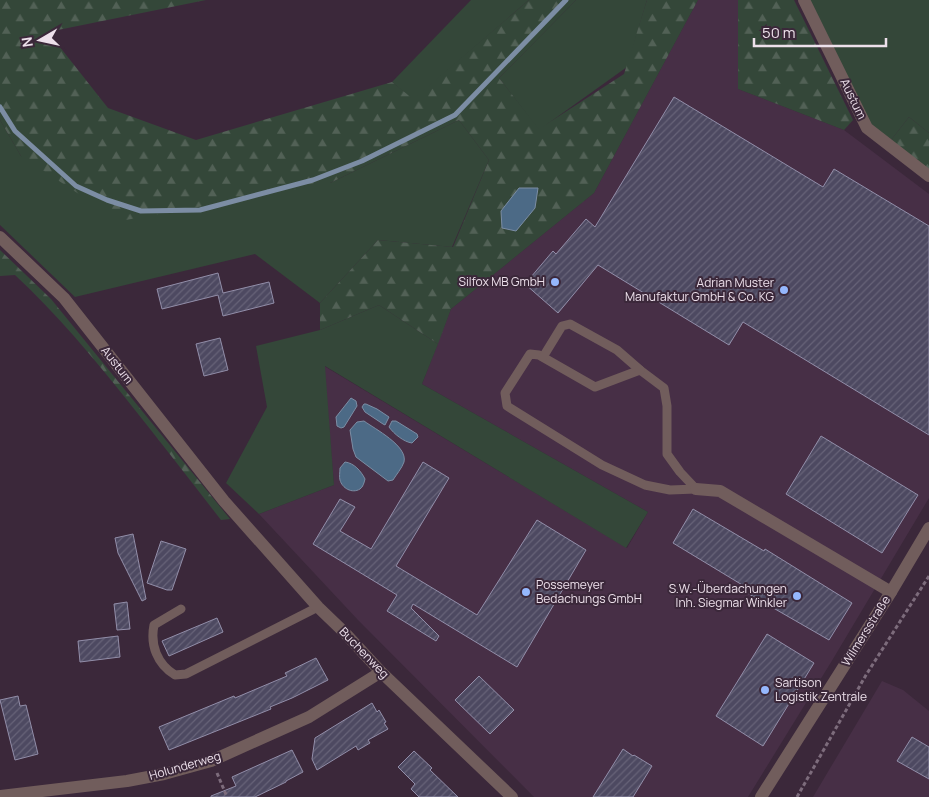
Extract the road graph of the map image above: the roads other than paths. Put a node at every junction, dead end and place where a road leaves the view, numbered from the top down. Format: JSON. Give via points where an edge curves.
{"nodes":[{"id":1,"x":804,"y":0,"type":"edge"},
{"id":2,"x":929,"y":176,"type":"edge"},
{"id":3,"x":0,"y":237,"type":"edge"},
{"id":4,"x":543,"y":357,"type":"junction"},
{"id":5,"x":640,"y":370,"type":"junction"},
{"id":6,"x":696,"y":489,"type":"junction"},
{"id":7,"x":224,"y":501,"type":"joint"},
{"id":8,"x":929,"y":528,"type":"edge"},
{"id":9,"x":891,"y":592,"type":"junction"},
{"id":10,"x":318,"y":607,"type":"junction"},
{"id":11,"x":181,"y":609,"type":"dead end"},
{"id":12,"x":381,"y":672,"type":"junction"},
{"id":13,"x":1,"y":794,"type":"edge"},
{"id":14,"x":512,"y":797,"type":"edge"},
{"id":15,"x":761,"y":797,"type":"edge"}],
"edges":[{"from":1,"to":2,"type":"street","name":"Austum","via":[[867,128]]},
{"from":3,"to":7,"type":"street","name":"Austum","via":[[64,298]]},
{"from":4,"to":5,"type":"lane","via":[[595,387]]},
{"from":4,"to":5,"type":"lane","via":[[562,326],[570,324],[617,350]]},
{"from":4,"to":6,"type":"lane","via":[[530,354],[505,392],[507,406],[602,465],[645,485],[670,490]]},
{"from":5,"to":6,"type":"lane","via":[[664,388],[667,454]]},
{"from":6,"to":9,"type":"street","name":"Wilmersstraße","via":[[720,491]]},
{"from":7,"to":10,"type":"street","name":"Buchenweg"},
{"from":8,"to":9,"type":"street","name":"Wilmersstraße"},
{"from":9,"to":15,"type":"street","name":"Wilmersstraße"},
{"from":10,"to":11,"type":"lane","via":[[186,674],[175,675],[166,669],[154,648],[152,635],[154,625]]},
{"from":10,"to":12,"type":"street","name":"Buchenweg"},
{"from":12,"to":13,"type":"street","name":"Holunderweg","via":[[309,717],[211,761],[127,781]]},
{"from":12,"to":14,"type":"street","name":"Buchenweg"}]}
